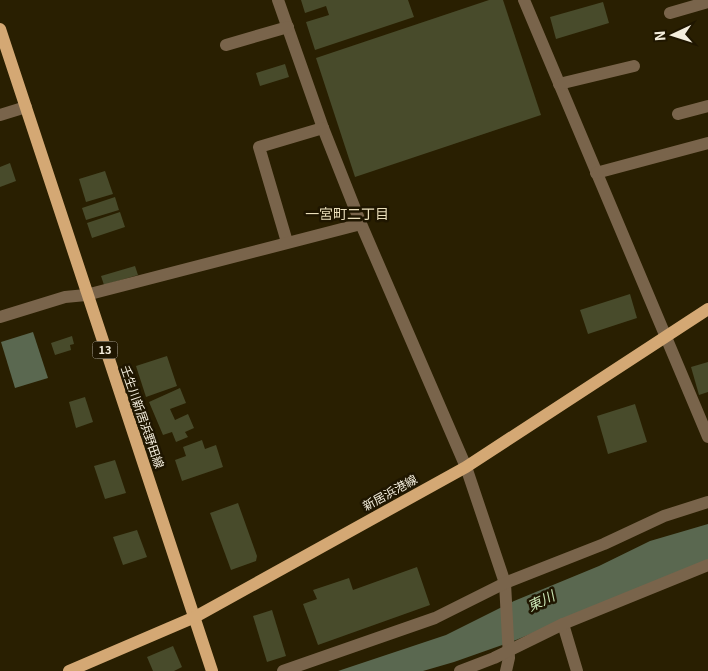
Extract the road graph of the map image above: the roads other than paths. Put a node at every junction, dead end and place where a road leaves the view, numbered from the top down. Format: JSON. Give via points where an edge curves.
{"nodes":[{"id":1,"x":278,"y":0,"type":"edge"},
{"id":2,"x":524,"y":0,"type":"edge"},
{"id":3,"x":708,"y":2,"type":"edge"},
{"id":4,"x":670,"y":13,"type":"dead end"},
{"id":5,"x":288,"y":27,"type":"junction"},
{"id":6,"x":0,"y":29,"type":"edge"},
{"id":7,"x":226,"y":45,"type":"dead end"},
{"id":8,"x":634,"y":66,"type":"dead end"},
{"id":9,"x":559,"y":84,"type":"junction"},
{"id":10,"x":708,"y":106,"type":"edge"},
{"id":11,"x":26,"y":107,"type":"junction"},
{"id":12,"x":678,"y":114,"type":"dead end"},
{"id":13,"x":0,"y":115,"type":"edge"},
{"id":14,"x":323,"y":128,"type":"junction"},
{"id":15,"x":708,"y":143,"type":"edge"},
{"id":16,"x":596,"y":173,"type":"junction"},
{"id":17,"x":361,"y":224,"type":"junction"},
{"id":18,"x":287,"y":242,"type":"junction"},
{"id":19,"x":86,"y":295,"type":"junction"},
{"id":20,"x":708,"y":309,"type":"edge"},
{"id":21,"x":0,"y":317,"type":"edge"},
{"id":22,"x":666,"y":336,"type":"junction"},
{"id":23,"x":708,"y":437,"type":"edge"},
{"id":24,"x":466,"y":467,"type":"junction"},
{"id":25,"x":708,"y":502,"type":"edge"},
{"id":26,"x":708,"y":565,"type":"edge"},
{"id":27,"x":505,"y":586,"type":"junction"},
{"id":28,"x":195,"y":617,"type":"junction"},
{"id":29,"x":563,"y":624,"type":"junction"},
{"id":30,"x":509,"y":660,"type":"edge"},
{"id":31,"x":69,"y":671,"type":"edge"},
{"id":32,"x":212,"y":671,"type":"edge"},
{"id":33,"x":283,"y":671,"type":"edge"},
{"id":34,"x":460,"y":671,"type":"edge"},
{"id":35,"x":577,"y":671,"type":"edge"}],
"edges":[{"from":1,"to":5,"type":"street"},
{"from":2,"to":9,"type":"street"},
{"from":3,"to":4,"type":"street"},
{"from":5,"to":7,"type":"street"},
{"from":5,"to":14,"type":"street"},
{"from":6,"to":11,"type":"main road","name":"壬生川新居浜野田線","number":"13"},
{"from":8,"to":9,"type":"street"},
{"from":9,"to":16,"type":"street"},
{"from":10,"to":12,"type":"street"},
{"from":11,"to":13,"type":"street"},
{"from":11,"to":19,"type":"main road","name":"壬生川新居浜野田線","number":"13"},
{"from":14,"to":17,"type":"street"},
{"from":14,"to":18,"type":"street","via":[[259,147]]},
{"from":15,"to":16,"type":"street"},
{"from":16,"to":22,"type":"street"},
{"from":17,"to":18,"type":"street"},
{"from":17,"to":24,"type":"street"},
{"from":18,"to":19,"type":"street"},
{"from":19,"to":21,"type":"street","via":[[65,297]]},
{"from":19,"to":28,"type":"main road","name":"壬生川新居浜野田線","number":"13"},
{"from":20,"to":22,"type":"main road","name":"新居浜港線"},
{"from":22,"to":23,"type":"street"},
{"from":22,"to":24,"type":"main road","name":"新居浜港線"},
{"from":24,"to":27,"type":"street"},
{"from":24,"to":28,"type":"main road","name":"新居浜港線"},
{"from":25,"to":27,"type":"street","via":[[664,516]]},
{"from":26,"to":29,"type":"street"},
{"from":27,"to":30,"type":"street"},
{"from":27,"to":33,"type":"street","via":[[435,618]]},
{"from":28,"to":31,"type":"main road","name":"新居浜港線"},
{"from":28,"to":32,"type":"main road","name":"壬生川新居浜野田線","number":"13"},
{"from":29,"to":30,"type":"street"},
{"from":29,"to":35,"type":"street"},
{"from":30,"to":34,"type":"street","via":[[494,658]]}]}
